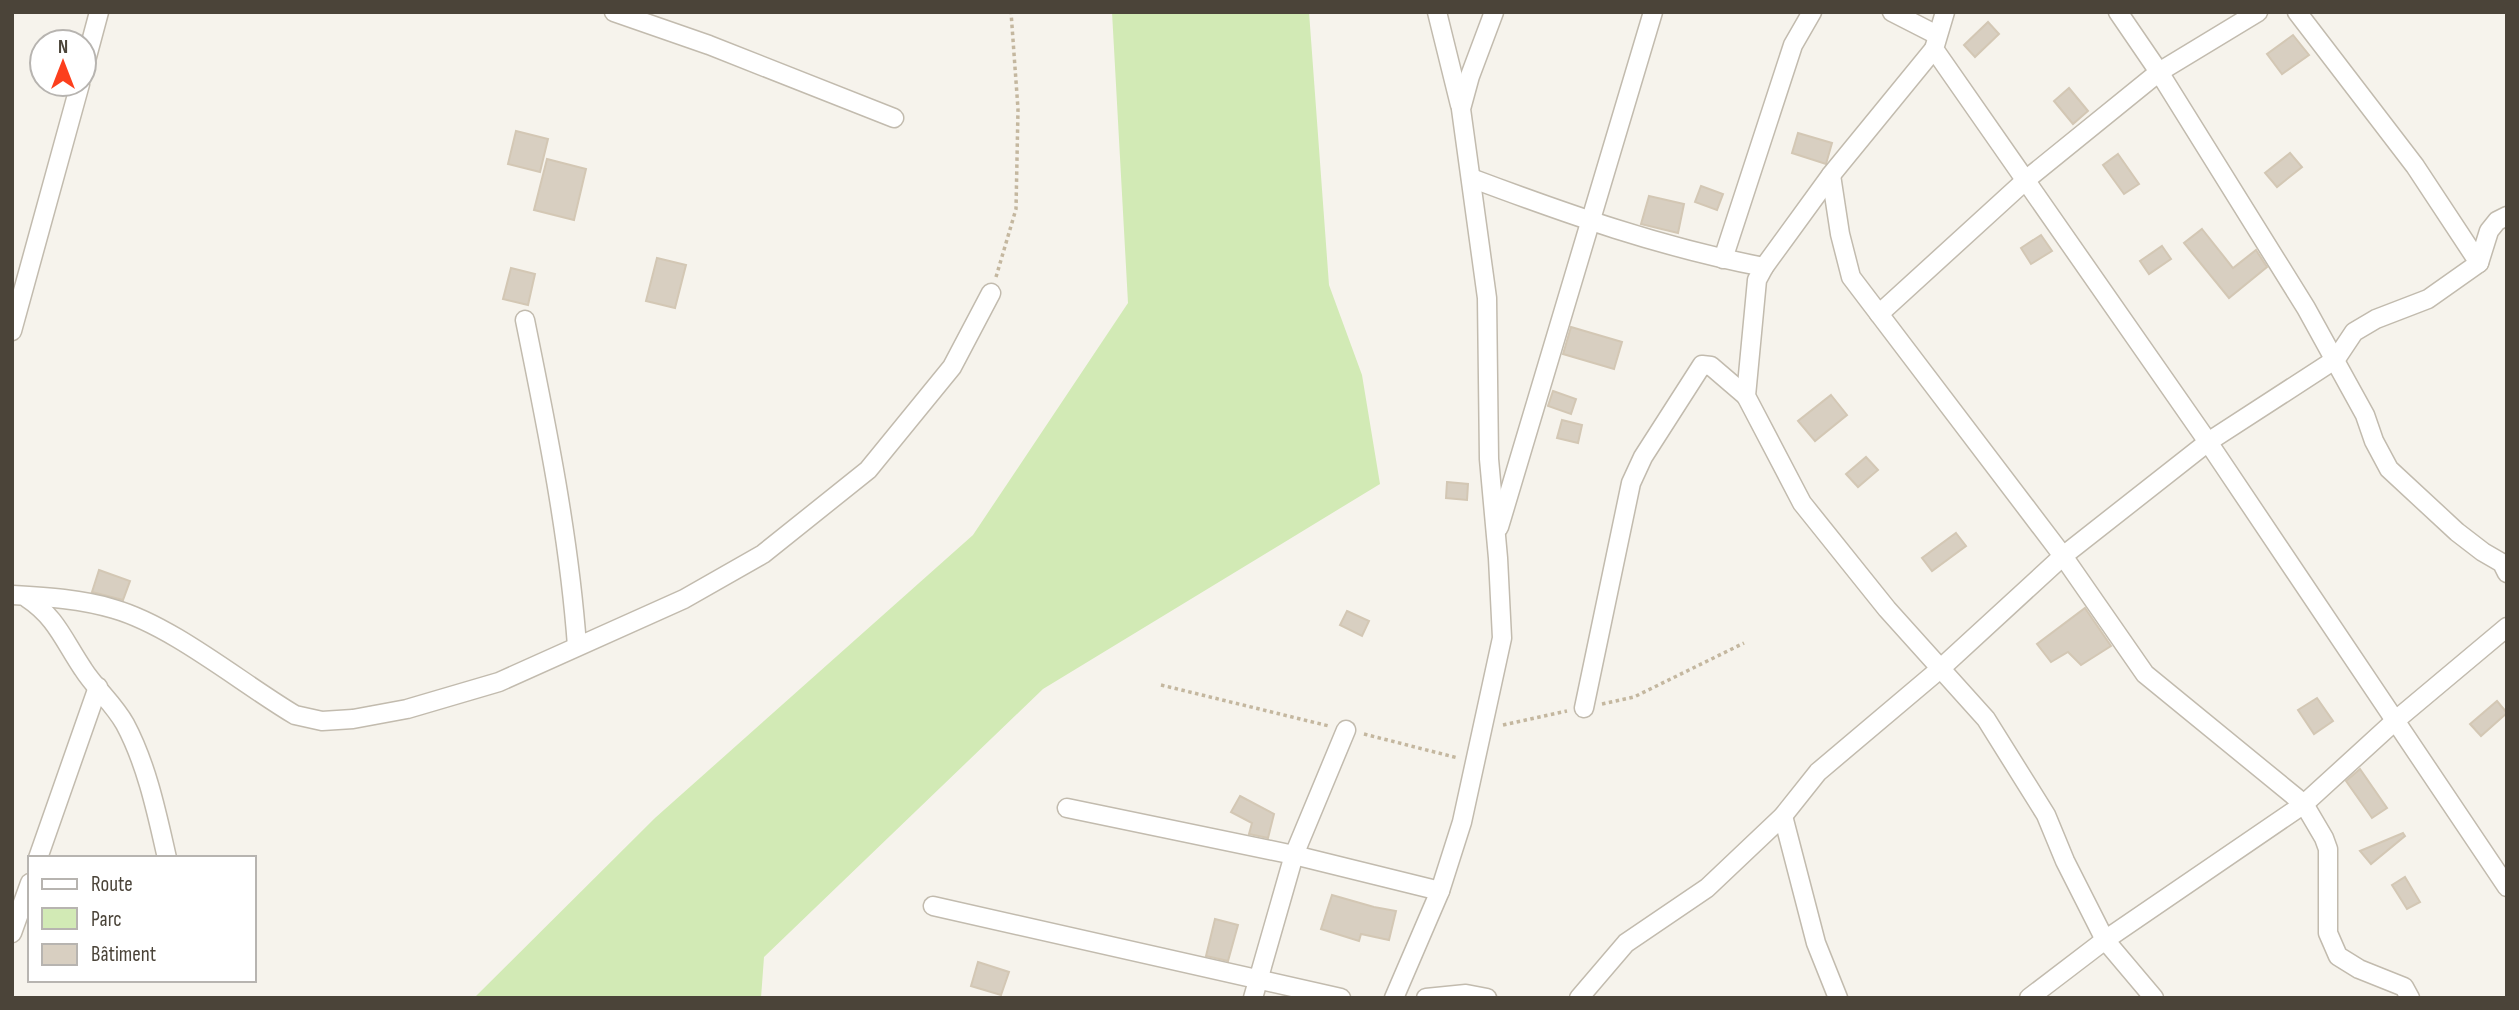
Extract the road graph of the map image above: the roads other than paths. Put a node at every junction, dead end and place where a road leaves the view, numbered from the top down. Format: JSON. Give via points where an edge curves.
{"nodes":[{"id":1,"x":614,"y":12,"type":"edge"},
{"id":2,"x":1437,"y":12,"type":"edge"},
{"id":3,"x":1494,"y":12,"type":"edge"},
{"id":4,"x":1653,"y":12,"type":"edge"},
{"id":5,"x":1812,"y":12,"type":"edge"},
{"id":6,"x":1892,"y":12,"type":"edge"},
{"id":7,"x":1945,"y":12,"type":"edge"},
{"id":8,"x":2118,"y":12,"type":"edge"},
{"id":9,"x":2258,"y":12,"type":"edge"},
{"id":10,"x":2297,"y":12,"type":"edge"},
{"id":11,"x":1936,"y":42,"type":"junction"},
{"id":12,"x":2159,"y":72,"type":"junction"},
{"id":13,"x":76,"y":98,"type":"edge"},
{"id":14,"x":1461,"y":109,"type":"junction"},
{"id":15,"x":894,"y":118,"type":"dead end"},
{"id":16,"x":1831,"y":175,"type":"junction"},
{"id":17,"x":1471,"y":178,"type":"junction"},
{"id":18,"x":2027,"y":179,"type":"junction"},
{"id":19,"x":2507,"y":216,"type":"edge"},
{"id":20,"x":1590,"y":222,"type":"junction"},
{"id":21,"x":1723,"y":259,"type":"junction"},
{"id":22,"x":2479,"y":263,"type":"junction"},
{"id":23,"x":1764,"y":267,"type":"junction"},
{"id":24,"x":991,"y":293,"type":"road end"},
{"id":25,"x":1879,"y":314,"type":"junction"},
{"id":26,"x":525,"y":320,"type":"dead end"},
{"id":27,"x":12,"y":331,"type":"edge"},
{"id":28,"x":2336,"y":359,"type":"junction"},
{"id":29,"x":1746,"y":396,"type":"junction"},
{"id":30,"x":2208,"y":442,"type":"junction"},
{"id":31,"x":1496,"y":537,"type":"junction"},
{"id":32,"x":2063,"y":556,"type":"junction"},
{"id":33,"x":2507,"y":573,"type":"edge"},
{"id":34,"x":18,"y":596,"type":"edge"},
{"id":35,"x":2507,"y":627,"type":"edge"},
{"id":36,"x":577,"y":646,"type":"junction"},
{"id":37,"x":1940,"y":669,"type":"junction"},
{"id":38,"x":97,"y":687,"type":"junction"},
{"id":39,"x":1584,"y":708,"type":"road end"},
{"id":40,"x":2396,"y":720,"type":"junction"},
{"id":41,"x":1346,"y":730,"type":"road end"},
{"id":42,"x":2304,"y":804,"type":"junction"},
{"id":43,"x":1067,"y":808,"type":"dead end"},
{"id":44,"x":1783,"y":816,"type":"junction"},
{"id":45,"x":1294,"y":855,"type":"junction"},
{"id":46,"x":39,"y":856,"type":"edge"},
{"id":47,"x":166,"y":856,"type":"edge"},
{"id":48,"x":2507,"y":887,"type":"edge"},
{"id":49,"x":28,"y":889,"type":"edge"},
{"id":50,"x":1440,"y":891,"type":"junction"},
{"id":51,"x":933,"y":906,"type":"dead end"},
{"id":52,"x":12,"y":933,"type":"edge"},
{"id":53,"x":2105,"y":940,"type":"junction"},
{"id":54,"x":1259,"y":979,"type":"junction"},
{"id":55,"x":1253,"y":998,"type":"edge"},
{"id":56,"x":1341,"y":998,"type":"edge"},
{"id":57,"x":1394,"y":998,"type":"edge"},
{"id":58,"x":1426,"y":998,"type":"edge"},
{"id":59,"x":1487,"y":998,"type":"edge"},
{"id":60,"x":1579,"y":998,"type":"edge"},
{"id":61,"x":1838,"y":998,"type":"edge"},
{"id":62,"x":2029,"y":998,"type":"edge"},
{"id":63,"x":2154,"y":998,"type":"edge"},
{"id":64,"x":2410,"y":998,"type":"edge"}],
"edges":[{"from":1,"to":15,"type":"street"},
{"from":2,"to":14,"type":"street"},
{"from":3,"to":14,"type":"street"},
{"from":4,"to":20,"type":"street"},
{"from":5,"to":21,"type":"street","via":[[1793,45]]},
{"from":6,"to":11,"type":"street"},
{"from":7,"to":11,"type":"street"},
{"from":8,"to":12,"type":"street"},
{"from":9,"to":12,"type":"street"},
{"from":10,"to":22,"type":"street","via":[[2414,166]]},
{"from":11,"to":16,"type":"street"},
{"from":11,"to":18,"type":"street"},
{"from":12,"to":18,"type":"street"},
{"from":12,"to":28,"type":"street"},
{"from":13,"to":27,"type":"street"},
{"from":14,"to":17,"type":"street"},
{"from":16,"to":23,"type":"street"},
{"from":16,"to":25,"type":"street","via":[[1851,276]]},
{"from":17,"to":20,"type":"street"},
{"from":17,"to":31,"type":"street","via":[[1487,298],[1489,459]]},
{"from":18,"to":25,"type":"street"},
{"from":18,"to":30,"type":"street"},
{"from":19,"to":22,"type":"street","via":[[2489,231]]},
{"from":20,"to":21,"type":"street"},
{"from":20,"to":31,"type":"street"},
{"from":21,"to":23,"type":"street"},
{"from":22,"to":28,"type":"street","via":[[2428,299],[2354,332]]},
{"from":23,"to":29,"type":"street","via":[[1757,280]]},
{"from":24,"to":36,"type":"street","via":[[952,367],[869,470],[763,554],[684,599]]},
{"from":25,"to":32,"type":"street"},
{"from":26,"to":36,"type":"street","via":[[558,484]]},
{"from":28,"to":30,"type":"street"},
{"from":28,"to":33,"type":"street","via":[[2389,469],[2458,532],[2502,563]]},
{"from":29,"to":37,"type":"street","via":[[1802,503]]},
{"from":29,"to":39,"type":"street","via":[[1711,366],[1702,365],[1643,457],[1631,483]]},
{"from":30,"to":32,"type":"street"},
{"from":30,"to":40,"type":"street"},
{"from":31,"to":50,"type":"street","via":[[1502,638],[1462,822]]},
{"from":32,"to":37,"type":"street"},
{"from":32,"to":42,"type":"street","via":[[2146,674]]},
{"from":34,"to":36,"type":"street","via":[[68,599],[115,609],[153,625],[295,715],[322,721],[407,709],[499,682]]},
{"from":34,"to":38,"type":"street","via":[[44,609]]},
{"from":35,"to":40,"type":"street"},
{"from":37,"to":44,"type":"street","via":[[1818,772]]},
{"from":37,"to":53,"type":"street","via":[[1986,719],[2011,755],[2046,815]]},
{"from":38,"to":46,"type":"street"},
{"from":38,"to":47,"type":"street","via":[[125,724]]},
{"from":40,"to":42,"type":"street"},
{"from":40,"to":48,"type":"street"},
{"from":41,"to":45,"type":"street"},
{"from":42,"to":53,"type":"street"},
{"from":42,"to":64,"type":"street","via":[[2328,849],[2328,933],[2338,956],[2404,987]]},
{"from":43,"to":45,"type":"street"},
{"from":44,"to":60,"type":"street","via":[[1707,888],[1626,943]]},
{"from":44,"to":61,"type":"street","via":[[1816,943]]},
{"from":45,"to":50,"type":"street"},
{"from":45,"to":54,"type":"street"},
{"from":49,"to":52,"type":"street"},
{"from":50,"to":57,"type":"street"},
{"from":51,"to":54,"type":"street"},
{"from":53,"to":62,"type":"street"},
{"from":53,"to":63,"type":"street"},
{"from":54,"to":55,"type":"street"},
{"from":54,"to":56,"type":"street"},
{"from":58,"to":59,"type":"street","via":[[1466,994]]}]}
